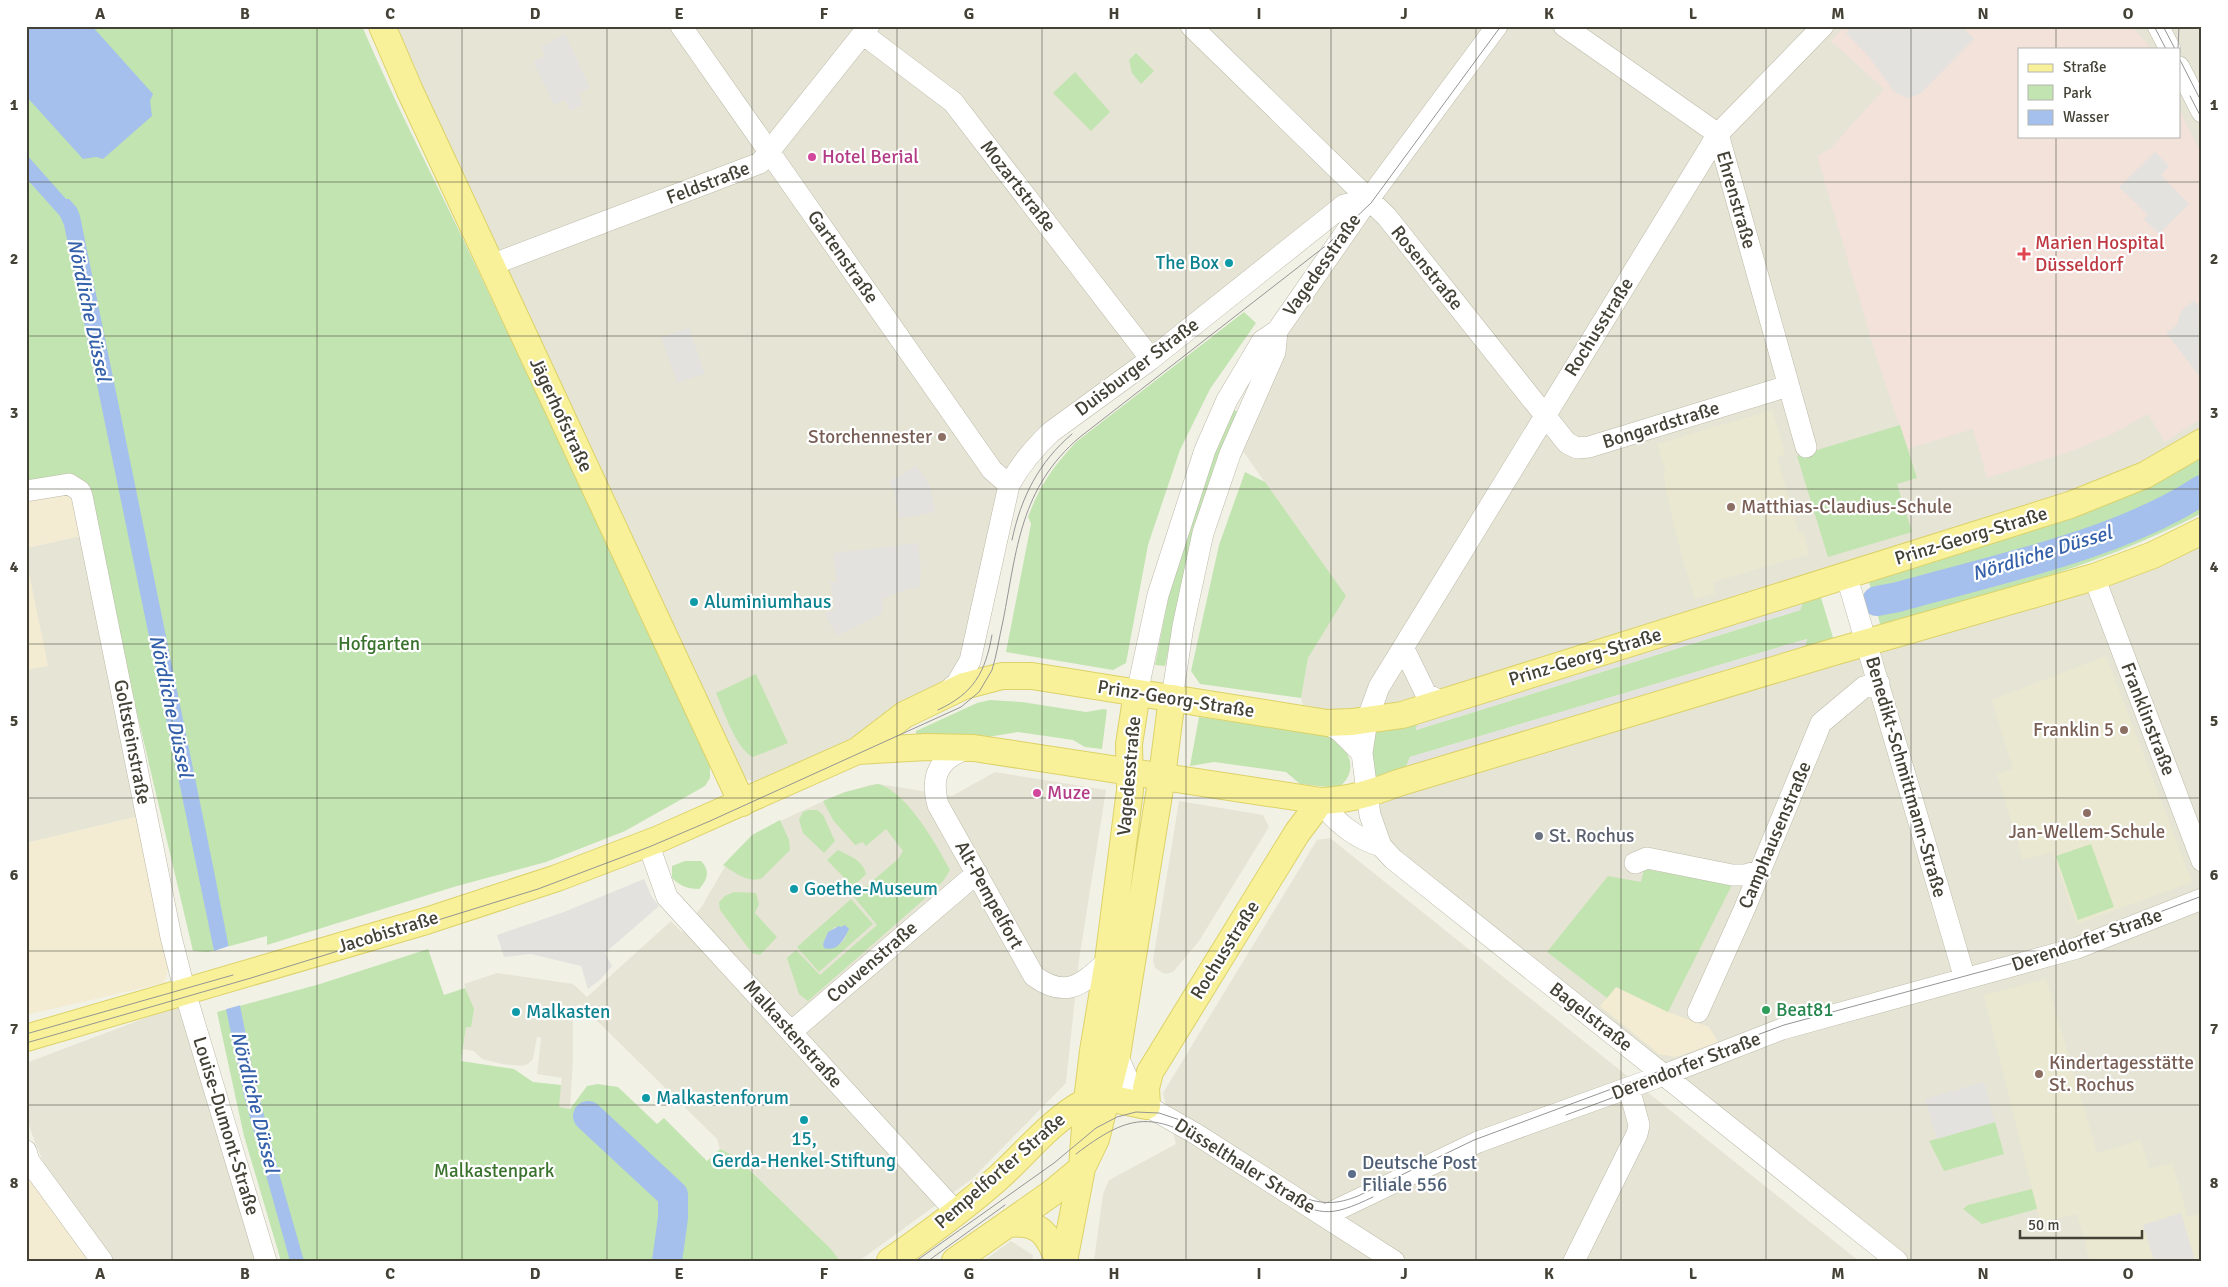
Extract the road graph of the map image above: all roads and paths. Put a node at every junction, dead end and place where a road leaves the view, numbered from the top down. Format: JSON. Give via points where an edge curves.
{"nodes":[{"id":1,"x":382,"y":26,"type":"edge"},
{"id":2,"x":681,"y":26,"type":"edge"},
{"id":3,"x":1191,"y":26,"type":"edge"},
{"id":4,"x":1497,"y":26,"type":"edge"},
{"id":5,"x":1564,"y":26,"type":"edge"},
{"id":6,"x":1823,"y":26,"type":"edge"},
{"id":7,"x":2160,"y":27,"type":"edge"},
{"id":8,"x":866,"y":30,"type":"edge"},
{"id":9,"x":2170,"y":48,"type":"edge"},
{"id":10,"x":2180,"y":69,"type":"edge"},
{"id":11,"x":2202,"y":112,"type":"edge"},
{"id":12,"x":1718,"y":134,"type":"junction"},
{"id":13,"x":770,"y":153,"type":"junction"},
{"id":14,"x":1368,"y":200,"type":"junction"},
{"id":15,"x":491,"y":265,"type":"junction"},
{"id":16,"x":1277,"y":331,"type":"junction"},
{"id":17,"x":1151,"y":359,"type":"junction"},
{"id":18,"x":1788,"y":386,"type":"junction"},
{"id":19,"x":1545,"y":416,"type":"junction"},
{"id":20,"x":2202,"y":442,"type":"edge"},
{"id":21,"x":1806,"y":447,"type":"dead end"},
{"id":22,"x":1009,"y":486,"type":"junction"},
{"id":23,"x":26,"y":491,"type":"edge"},
{"id":24,"x":2202,"y":531,"type":"edge"},
{"id":25,"x":1846,"y":574,"type":"junction"},
{"id":26,"x":2094,"y":578,"type":"junction"},
{"id":27,"x":1867,"y":643,"type":"junction"},
{"id":28,"x":1404,"y":649,"type":"junction"},
{"id":29,"x":1879,"y":683,"type":"junction"},
{"id":30,"x":946,"y":693,"type":"junction"},
{"id":31,"x":1137,"y":693,"type":"junction"},
{"id":32,"x":1172,"y":698,"type":"junction"},
{"id":33,"x":1442,"y":702,"type":"junction"},
{"id":34,"x":1366,"y":720,"type":"junction"},
{"id":35,"x":1327,"y":723,"type":"junction"},
{"id":36,"x":977,"y":749,"type":"junction"},
{"id":37,"x":857,"y":751,"type":"junction"},
{"id":38,"x":1362,"y":753,"type":"junction"},
{"id":39,"x":1130,"y":772,"type":"junction"},
{"id":40,"x":1162,"y":776,"type":"junction"},
{"id":41,"x":1366,"y":795,"type":"junction"},
{"id":42,"x":1321,"y":800,"type":"junction"},
{"id":43,"x":742,"y":803,"type":"junction"},
{"id":44,"x":648,"y":843,"type":"junction"},
{"id":45,"x":1381,"y":846,"type":"junction"},
{"id":46,"x":2202,"y":861,"type":"edge"},
{"id":47,"x":1635,"y":863,"type":"dead end"},
{"id":48,"x":1759,"y":871,"type":"junction"},
{"id":49,"x":976,"y":873,"type":"junction"},
{"id":50,"x":2202,"y":899,"type":"edge"},
{"id":51,"x":1108,"y":961,"type":"junction"},
{"id":52,"x":1965,"y":979,"type":"junction"},
{"id":53,"x":185,"y":992,"type":"junction"},
{"id":54,"x":1698,"y":1012,"type":"dead end"},
{"id":55,"x":791,"y":1032,"type":"junction"},
{"id":56,"x":26,"y":1038,"type":"edge"},
{"id":57,"x":1105,"y":1053,"type":"junction"},
{"id":58,"x":1664,"y":1075,"type":"junction"},
{"id":59,"x":1629,"y":1088,"type":"junction"},
{"id":60,"x":1097,"y":1099,"type":"junction"},
{"id":61,"x":1147,"y":1106,"type":"junction"},
{"id":62,"x":1049,"y":1128,"type":"junction"},
{"id":63,"x":26,"y":1151,"type":"edge"},
{"id":64,"x":1082,"y":1168,"type":"junction"},
{"id":65,"x":957,"y":1213,"type":"junction"},
{"id":66,"x":1324,"y":1216,"type":"junction"},
{"id":67,"x":1008,"y":1224,"type":"junction"},
{"id":68,"x":102,"y":1261,"type":"edge"},
{"id":69,"x":266,"y":1261,"type":"edge"},
{"id":70,"x":890,"y":1261,"type":"edge"},
{"id":71,"x":955,"y":1261,"type":"edge"},
{"id":72,"x":1059,"y":1261,"type":"edge"},
{"id":73,"x":1064,"y":1261,"type":"edge"},
{"id":74,"x":1394,"y":1261,"type":"edge"},
{"id":75,"x":1574,"y":1261,"type":"edge"},
{"id":76,"x":1897,"y":1261,"type":"edge"}],
"edges":[{"from":1,"to":15,"type":"main road","name":"Jägerhofstraße"},
{"from":2,"to":13,"type":"street","name":"Gartenstraße"},
{"from":3,"to":14,"type":"street","name":"Rosenstraße"},
{"from":4,"to":14,"type":"street"},
{"from":5,"to":12,"type":"street","name":"Ehrenstraße"},
{"from":6,"to":12,"type":"street","name":"Rochusstraße"},
{"from":7,"to":9,"type":"street"},
{"from":8,"to":13,"type":"street","name":"Feldstraße"},
{"from":8,"to":17,"type":"street","name":"Mozartstraße","via":[[953,102]]},
{"from":10,"to":11,"type":"street"},
{"from":12,"to":18,"type":"street","name":"Ehrenstraße"},
{"from":12,"to":19,"type":"street","name":"Rochusstraße"},
{"from":13,"to":15,"type":"street","name":"Feldstraße","via":[[760,163]]},
{"from":13,"to":22,"type":"street","name":"Gartenstraße","via":[[992,470]]},
{"from":14,"to":16,"type":"street","name":"Vagedesstraße"},
{"from":14,"to":17,"type":"street","name":"Duisburger Straße","via":[[1344,205]]},
{"from":14,"to":19,"type":"street","name":"Rosenstraße","via":[[1387,217]]},
{"from":15,"to":43,"type":"main road","name":"Jägerhofstraße"},
{"from":16,"to":31,"type":"street","name":"Vagedesstraße","via":[[1262,341],[1227,400],[1205,450],[1158,595]]},
{"from":16,"to":32,"type":"street","name":"Vagedesstraße","via":[[1275,352],[1230,454],[1203,533]]},
{"from":17,"to":22,"type":"street","name":"Duisburger Straße","via":[[1051,432],[1017,470]]},
{"from":18,"to":19,"type":"street","name":"Bongardstraße","via":[[1589,447],[1577,448],[1567,443]]},
{"from":18,"to":21,"type":"street","name":"Ehrenstraße"},
{"from":19,"to":28,"type":"street","name":"Rochusstraße"},
{"from":20,"to":25,"type":"main road","name":"Prinz-Georg-Straße","via":[[2145,475],[2070,505]]},
{"from":22,"to":30,"type":"street","name":"Duisburger Straße","via":[[970,661],[957,683]]},
{"from":23,"to":53,"type":"street","name":"Goltsteinstraße","via":[[70,484],[80,491]]},
{"from":24,"to":26,"type":"main road","via":[[2153,556]]},
{"from":25,"to":27,"type":"street","name":"Benedikt-Schmittmann-Straße"},
{"from":25,"to":33,"type":"main road","name":"Prinz-Georg-Straße"},
{"from":26,"to":27,"type":"main road"},
{"from":26,"to":46,"type":"street","name":"Franklinstraße"},
{"from":27,"to":29,"type":"street","name":"Benedikt-Schmittmann-Straße"},
{"from":27,"to":41,"type":"main road"},
{"from":28,"to":33,"type":"street","via":[[1426,694]]},
{"from":28,"to":34,"type":"street","name":"Rochusstraße","via":[[1379,687]]},
{"from":29,"to":48,"type":"street","name":"Camphausenstraße","via":[[1864,687],[1822,723]]},
{"from":29,"to":52,"type":"street","name":"Benedikt-Schmittmann-Straße"},
{"from":30,"to":31,"type":"main road","name":"Prinz-Georg-Straße","via":[[1002,676],[1032,676]]},
{"from":30,"to":37,"type":"main road","name":"Duisburger Straße","via":[[904,715]]},
{"from":31,"to":32,"type":"main road","name":"Prinz-Georg-Straße"},
{"from":31,"to":39,"type":"main road","name":"Vagedesstraße","via":[[1129,744]]},
{"from":32,"to":35,"type":"main road","name":"Prinz-Georg-Straße"},
{"from":32,"to":40,"type":"main road","name":"Vagedesstraße"},
{"from":33,"to":34,"type":"main road","name":"Prinz-Georg-Straße","via":[[1402,715]]},
{"from":34,"to":35,"type":"main road","name":"Prinz-Georg-Straße"},
{"from":34,"to":38,"type":"street","name":"Rochusstraße"},
{"from":35,"to":38,"type":"street"},
{"from":36,"to":37,"type":"main road","name":"Duisburger Straße","via":[[927,747]]},
{"from":36,"to":39,"type":"main road"},
{"from":36,"to":49,"type":"street","name":"Alt-Pempelfort","via":[[951,755],[943,762],[934,791],[938,805]]},
{"from":37,"to":43,"type":"main road","name":"Duisburger Straße"},
{"from":38,"to":41,"type":"street","name":"Rochusstraße"},
{"from":39,"to":40,"type":"main road"},
{"from":39,"to":51,"type":"main road","name":"Vagedesstraße"},
{"from":40,"to":42,"type":"main road"},
{"from":40,"to":57,"type":"main road","name":"Vagedesstraße"},
{"from":41,"to":42,"type":"main road"},
{"from":41,"to":45,"type":"street","name":"Bagelstraße"},
{"from":42,"to":45,"type":"street","name":"Bagelstraße","via":[[1329,813],[1347,828],[1366,842]]},
{"from":42,"to":61,"type":"main road","name":"Rochusstraße","via":[[1297,833],[1150,1072],[1146,1088]]},
{"from":43,"to":44,"type":"main road","name":"Jacobistraße"},
{"from":44,"to":53,"type":"main road","name":"Jacobistraße","via":[[481,904]]},
{"from":44,"to":55,"type":"street","name":"Malkastenstraße","via":[[668,897]]},
{"from":45,"to":58,"type":"street","name":"Bagelstraße","via":[[1393,859]]},
{"from":47,"to":48,"type":"street","via":[[1647,858],[1732,875]]},
{"from":48,"to":54,"type":"street","name":"Camphausenstraße"},
{"from":49,"to":51,"type":"street","name":"Alt-Pempelfort","via":[[1034,976],[1057,988],[1074,986]]},
{"from":49,"to":55,"type":"street","name":"Couvenstraße"},
{"from":50,"to":52,"type":"street","name":"Derendorfer Straße","via":[[2077,948]]},
{"from":51,"to":57,"type":"main road","name":"Vagedesstraße"},
{"from":52,"to":58,"type":"street","name":"Derendorfer Straße","via":[[1809,1020]]},
{"from":53,"to":56,"type":"main road","name":"Jacobistraße"},
{"from":53,"to":69,"type":"street","name":"Louise-Dumont-Straße"},
{"from":55,"to":65,"type":"street","name":"Malkastenstraße"},
{"from":57,"to":60,"type":"main road","name":"Vagedesstraße"},
{"from":57,"to":61,"type":"street"},
{"from":58,"to":59,"type":"street","name":"Derendorfer Straße"},
{"from":58,"to":76,"type":"street","name":"Bagelstraße"},
{"from":59,"to":66,"type":"street","name":"Derendorfer Straße","via":[[1478,1142]]},
{"from":59,"to":75,"type":"street","via":[[1638,1117],[1637,1134]]},
{"from":60,"to":61,"type":"main road","name":"Düsselthaler Straße"},
{"from":60,"to":62,"type":"main road","name":"Pempelforter Straße","via":[[1074,1108]]},
{"from":60,"to":64,"type":"main road","name":"Vagedesstraße"},
{"from":61,"to":66,"type":"street","name":"Düsselthaler Straße"},
{"from":62,"to":64,"type":"main road","via":[[1067,1139]]},
{"from":62,"to":65,"type":"main road","name":"Pempelforter Straße"},
{"from":63,"to":68,"type":"street","via":[[29,1162]]},
{"from":64,"to":67,"type":"main road","name":"Pempelforter Straße"},
{"from":64,"to":73,"type":"main road","name":"Vagedesstraße"},
{"from":65,"to":70,"type":"main road","name":"Pempelforter Straße"},
{"from":66,"to":74,"type":"street","name":"Düsselthaler Straße"},
{"from":67,"to":71,"type":"main road","name":"Pempelforter Straße"},
{"from":67,"to":72,"type":"main road","via":[[1039,1228]]}]}
